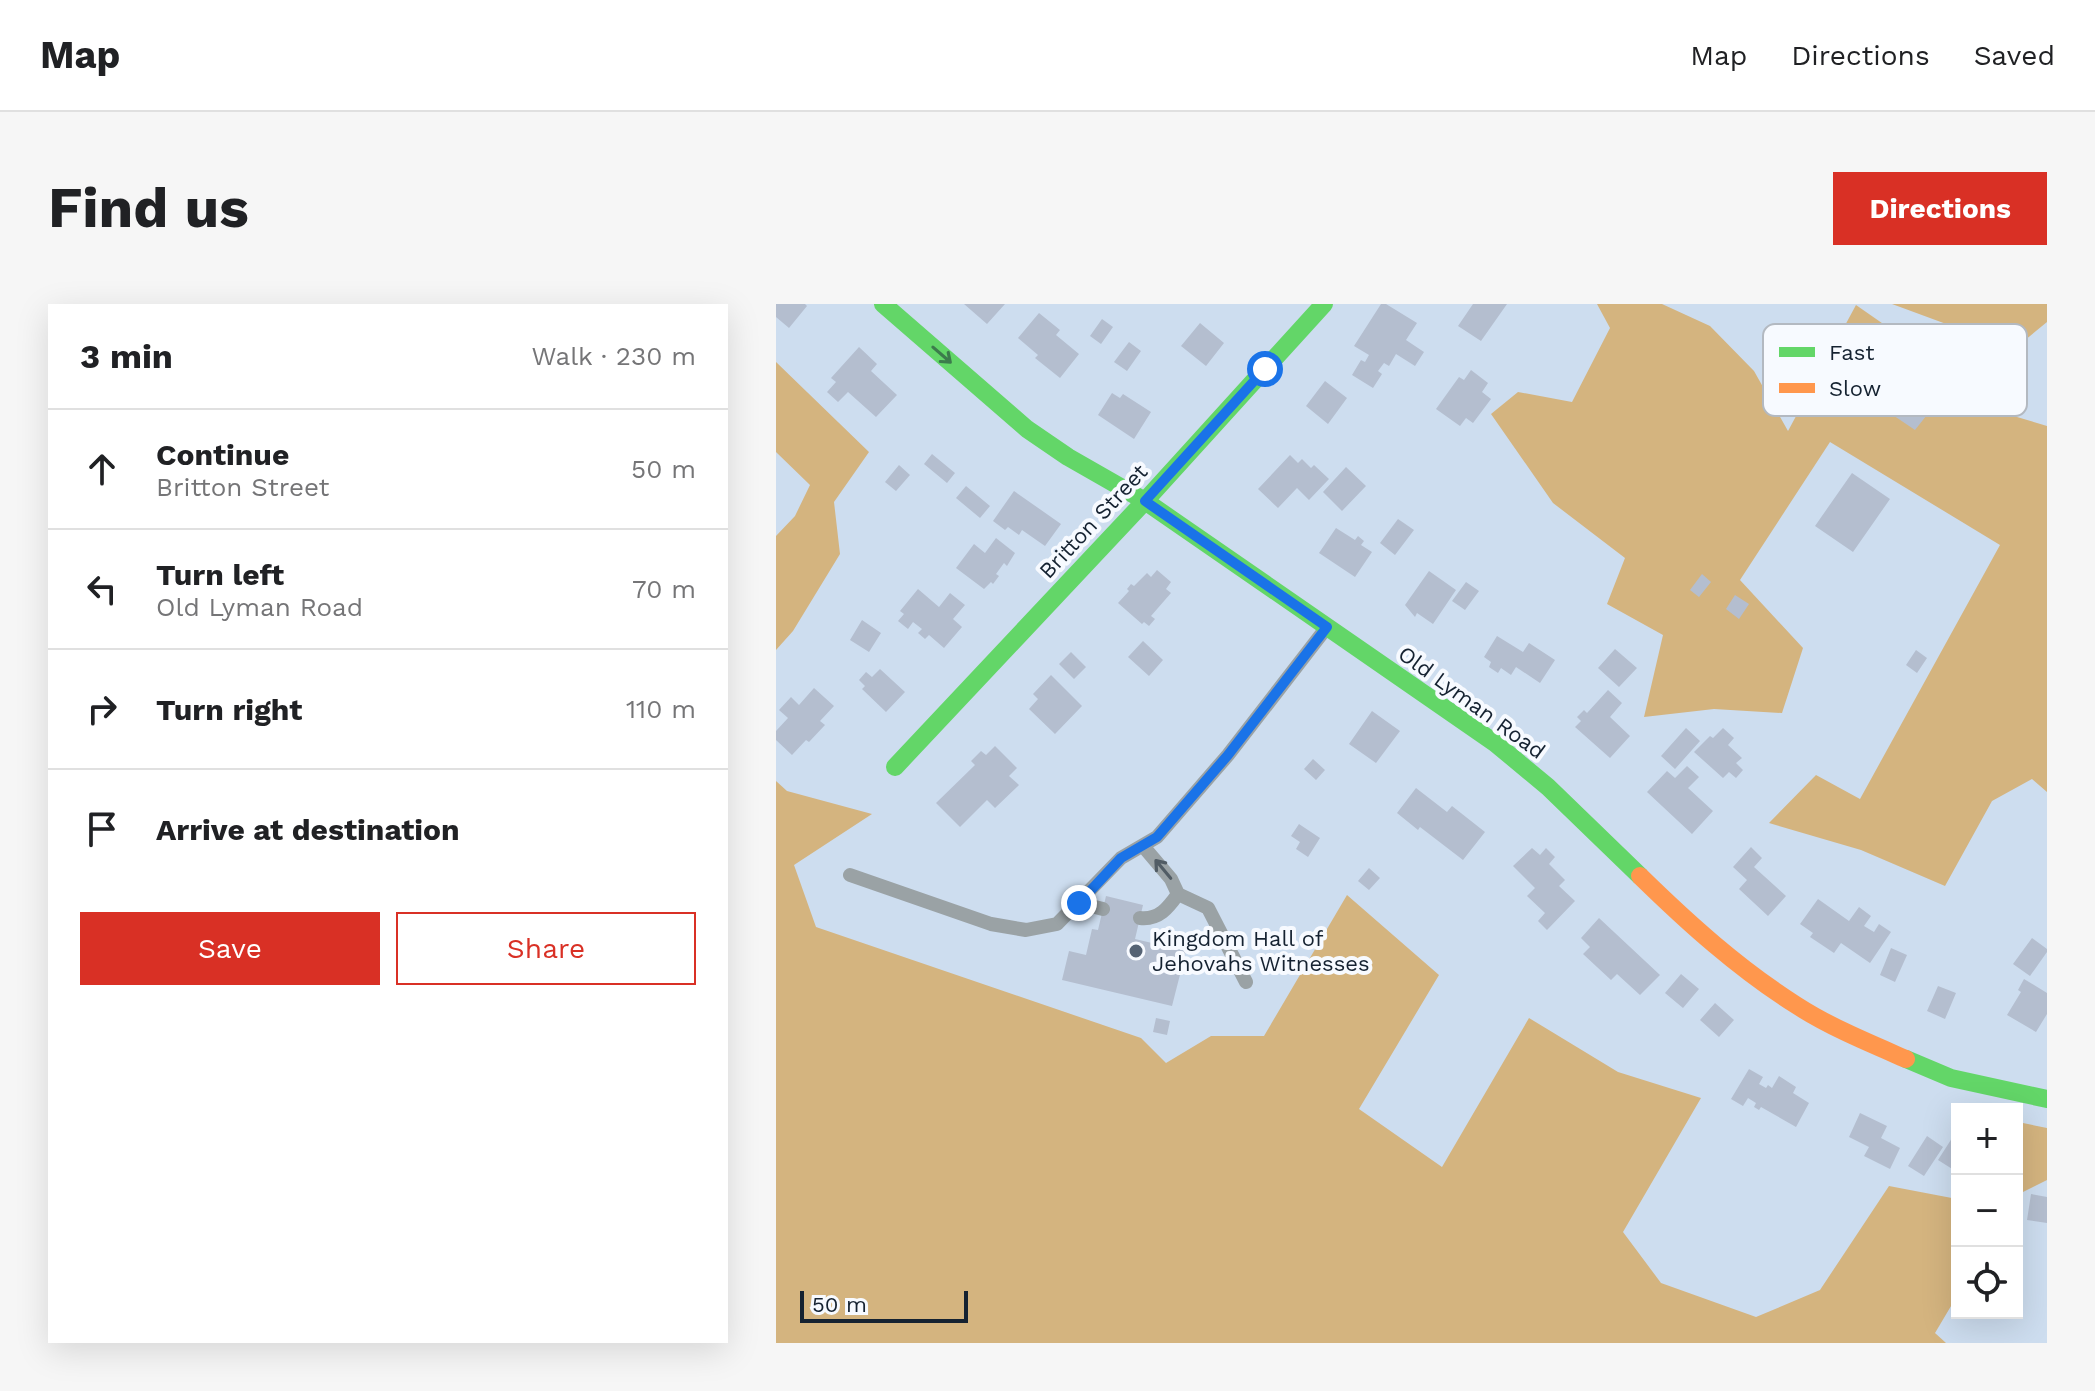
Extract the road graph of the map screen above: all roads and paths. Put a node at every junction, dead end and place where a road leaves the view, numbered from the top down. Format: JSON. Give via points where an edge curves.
{"nodes":[{"id":1,"x":883,"y":304,"type":"edge"},
{"id":2,"x":1324,"y":304,"type":"edge"},
{"id":3,"x":1145,"y":501,"type":"junction"},
{"id":4,"x":1327,"y":627,"type":"junction"},
{"id":5,"x":895,"y":767,"type":"dead end"},
{"id":6,"x":1143,"y":846,"type":"junction"},
{"id":7,"x":850,"y":875,"type":"dead end"},
{"id":8,"x":1178,"y":894,"type":"junction"},
{"id":9,"x":1079,"y":903,"type":"junction"},
{"id":10,"x":1103,"y":909,"type":"dead end"},
{"id":11,"x":1140,"y":918,"type":"dead end"},
{"id":12,"x":1246,"y":982,"type":"dead end"},
{"id":13,"x":2047,"y":1099,"type":"edge"}],
"edges":[{"from":1,"to":3,"type":"street","name":"Old Lyman Road","one_way":true,"via":[[1027,429]]},
{"from":2,"to":3,"type":"street","name":"Britton Street"},
{"from":3,"to":4,"type":"street","name":"Old Lyman Road"},
{"from":3,"to":5,"type":"street","name":"Britton Street"},
{"from":4,"to":6,"type":"lane","via":[[1228,755],[1157,837]]},
{"from":4,"to":13,"type":"street","name":"Old Lyman Road","via":[[1495,743],[1677,912],[1787,999],[1853,1036],[1951,1078]]},
{"from":8,"to":6,"type":"lane","one_way":true},
{"from":6,"to":9,"type":"lane","via":[[1121,858]]},
{"from":7,"to":9,"type":"lane","via":[[991,924],[1026,930],[1057,924]]},
{"from":8,"to":11,"type":"lane","via":[[1167,910]]},
{"from":8,"to":12,"type":"lane","via":[[1208,908]]},
{"from":9,"to":10,"type":"lane"}]}
